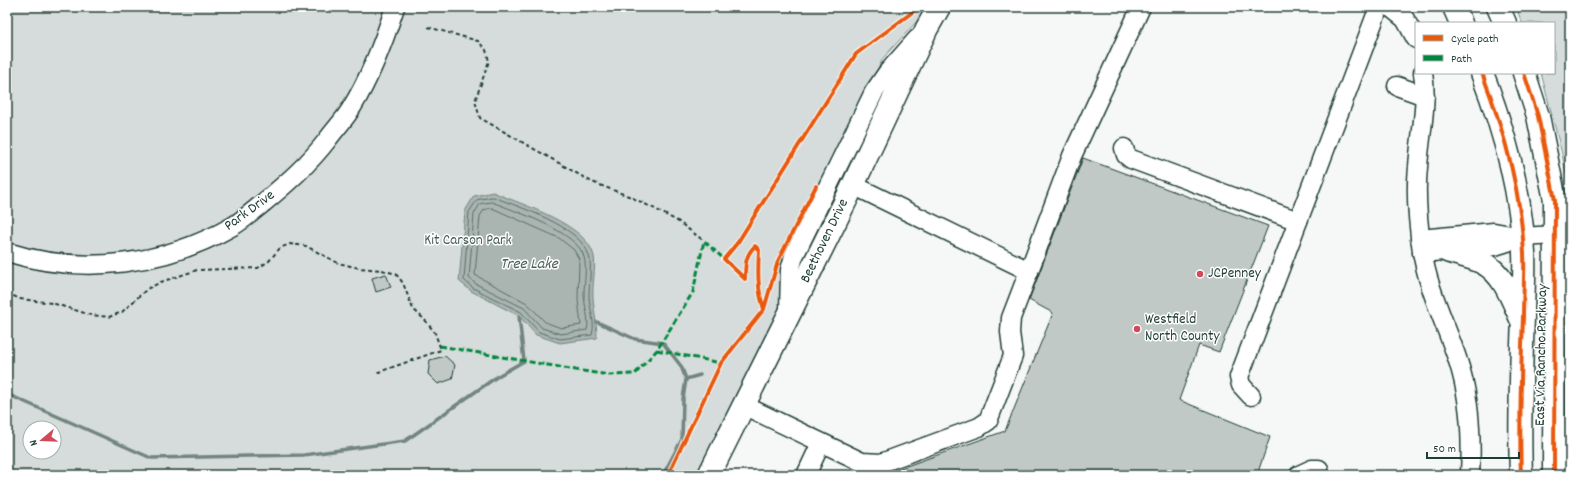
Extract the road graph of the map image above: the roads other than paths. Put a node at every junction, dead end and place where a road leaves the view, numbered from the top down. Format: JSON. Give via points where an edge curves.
{"nodes":[{"id":1,"x":395,"y":7,"type":"edge"},
{"id":2,"x":939,"y":7,"type":"edge"},
{"id":3,"x":1141,"y":7,"type":"edge"},
{"id":4,"x":1379,"y":7,"type":"edge"},
{"id":5,"x":1390,"y":7,"type":"edge"},
{"id":6,"x":1454,"y":7,"type":"edge"},
{"id":7,"x":1498,"y":7,"type":"edge"},
{"id":8,"x":1461,"y":22,"type":"edge"},
{"id":9,"x":1505,"y":22,"type":"edge"},
{"id":10,"x":927,"y":28,"type":"junction"},
{"id":11,"x":1415,"y":37,"type":"edge"},
{"id":12,"x":1423,"y":74,"type":"edge"},
{"id":13,"x":1482,"y":74,"type":"edge"},
{"id":14,"x":1524,"y":74,"type":"edge"},
{"id":15,"x":1397,"y":86,"type":"dead end"},
{"id":16,"x":1425,"y":96,"type":"junction"},
{"id":17,"x":1124,"y":148,"type":"dead end"},
{"id":18,"x":853,"y":185,"type":"junction"},
{"id":19,"x":1298,"y":221,"type":"junction"},
{"id":20,"x":1565,"y":235,"type":"edge"},
{"id":21,"x":1522,"y":237,"type":"junction"},
{"id":22,"x":1421,"y":246,"type":"junction"},
{"id":23,"x":1447,"y":251,"type":"junction"},
{"id":24,"x":7,"y":252,"type":"edge"},
{"id":25,"x":1029,"y":271,"type":"junction"},
{"id":26,"x":788,"y":315,"type":"junction"},
{"id":27,"x":1523,"y":322,"type":"junction"},
{"id":28,"x":1251,"y":396,"type":"dead end"},
{"id":29,"x":743,"y":405,"type":"junction"},
{"id":30,"x":821,"y":443,"type":"junction"},
{"id":31,"x":1319,"y":469,"type":"dead end"},
{"id":32,"x":709,"y":475,"type":"edge"},
{"id":33,"x":806,"y":475,"type":"edge"},
{"id":34,"x":1299,"y":475,"type":"edge"},
{"id":35,"x":1470,"y":475,"type":"edge"},
{"id":36,"x":1521,"y":475,"type":"edge"},
{"id":37,"x":1554,"y":475,"type":"edge"}],
"edges":[{"from":1,"to":24,"type":"street","name":"Park Drive","via":[[384,41],[352,108],[311,161],[233,226],[182,250],[125,262],[60,264]]},
{"from":2,"to":10,"type":"main road","name":"Beethoven Drive"},
{"from":3,"to":25,"type":"street","via":[[1072,156]]},
{"from":4,"to":19,"type":"street"},
{"from":5,"to":11,"type":"street","via":[[1405,19]]},
{"from":6,"to":8,"type":"main road"},
{"from":7,"to":9,"type":"main road"},
{"from":10,"to":18,"type":"main road","name":"Beethoven Drive"},
{"from":10,"to":26,"type":"street","via":[[887,73],[874,92],[794,256],[790,270]]},
{"from":12,"to":16,"type":"street"},
{"from":13,"to":21,"type":"main road","name":"East Via Rancho Parkway","via":[[1498,115],[1510,160]]},
{"from":14,"to":20,"type":"main road","name":"East Via Rancho Parkway","via":[[1538,116],[1555,200]]},
{"from":15,"to":16,"type":"street"},
{"from":16,"to":22,"type":"street","via":[[1417,183]]},
{"from":17,"to":19,"type":"street","via":[[1131,159]]},
{"from":18,"to":25,"type":"street"},
{"from":18,"to":26,"type":"main road","name":"Beethoven Drive"},
{"from":19,"to":28,"type":"street","via":[[1239,377],[1241,386]]},
{"from":20,"to":21,"type":"street"},
{"from":20,"to":37,"type":"main road","name":"East Via Rancho Parkway"},
{"from":21,"to":22,"type":"street","via":[[1494,232]]},
{"from":21,"to":23,"type":"street","via":[[1495,246]]},
{"from":21,"to":27,"type":"main road","name":"East Via Rancho Parkway"},
{"from":22,"to":23,"type":"street"},
{"from":22,"to":35,"type":"street","via":[[1430,285],[1465,386],[1470,425]]},
{"from":23,"to":27,"type":"main road","via":[[1482,262],[1491,268],[1506,287]]},
{"from":25,"to":30,"type":"street","via":[[1011,318],[1013,356],[988,421],[979,427],[881,463],[862,462]]},
{"from":26,"to":29,"type":"main road","name":"Beethoven Drive"},
{"from":27,"to":36,"type":"main road","name":"East Via Rancho Parkway"},
{"from":29,"to":30,"type":"street"},
{"from":29,"to":32,"type":"main road","name":"Beethoven Drive"},
{"from":30,"to":33,"type":"street"},
{"from":31,"to":34,"type":"street","via":[[1312,469]]}]}
